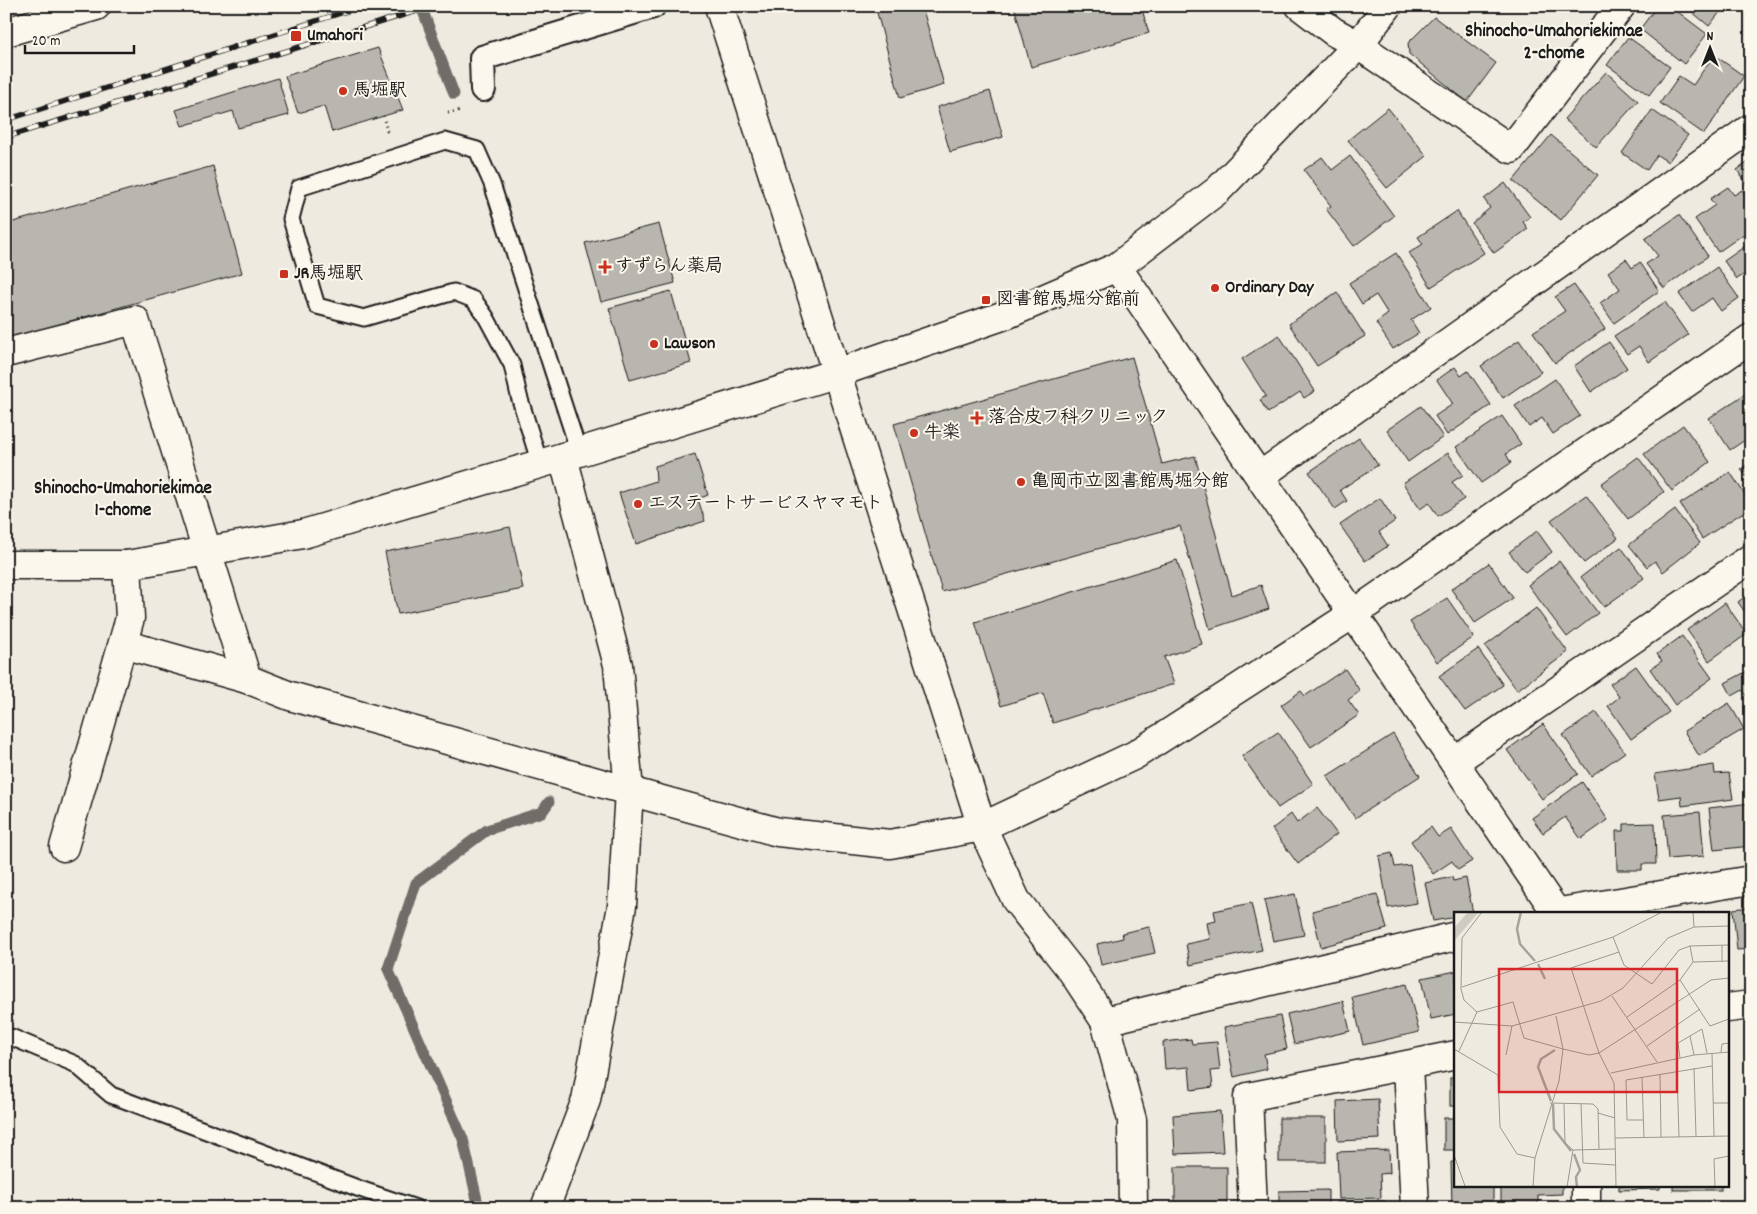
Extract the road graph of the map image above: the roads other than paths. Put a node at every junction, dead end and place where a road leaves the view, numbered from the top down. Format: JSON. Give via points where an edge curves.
{"nodes":[{"id":1,"x":96,"y":6,"type":"edge"},
{"id":2,"x":653,"y":6,"type":"edge"},
{"id":3,"x":719,"y":6,"type":"edge"},
{"id":4,"x":1300,"y":6,"type":"edge"},
{"id":5,"x":1388,"y":6,"type":"edge"},
{"id":6,"x":1621,"y":6,"type":"edge"},
{"id":7,"x":6,"y":32,"type":"edge"},
{"id":8,"x":1358,"y":44,"type":"junction"},
{"id":9,"x":484,"y":89,"type":"dead end"},
{"id":10,"x":1751,"y":128,"type":"edge"},
{"id":11,"x":1117,"y":267,"type":"junction"},
{"id":12,"x":1751,"y":338,"type":"edge"},
{"id":13,"x":6,"y":353,"type":"edge"},
{"id":14,"x":837,"y":372,"type":"junction"},
{"id":15,"x":561,"y":458,"type":"junction"},
{"id":16,"x":1260,"y":476,"type":"junction"},
{"id":17,"x":209,"y":551,"type":"junction"},
{"id":18,"x":1751,"y":558,"type":"edge"},
{"id":19,"x":6,"y":565,"type":"edge"},
{"id":20,"x":127,"y":565,"type":"junction"},
{"id":21,"x":1353,"y":614,"type":"junction"},
{"id":22,"x":123,"y":644,"type":"junction"},
{"id":23,"x":247,"y":679,"type":"junction"},
{"id":24,"x":1454,"y":762,"type":"junction"},
{"id":25,"x":629,"y":791,"type":"junction"},
{"id":26,"x":982,"y":827,"type":"junction"},
{"id":27,"x":64,"y":847,"type":"dead end"},
{"id":28,"x":1751,"y":880,"type":"edge"},
{"id":29,"x":1555,"y":912,"type":"edge"},
{"id":30,"x":1454,"y":936,"type":"edge"},
{"id":31,"x":1751,"y":1005,"type":"edge"},
{"id":32,"x":1730,"y":1008,"type":"edge"},
{"id":33,"x":1105,"y":1021,"type":"junction"},
{"id":34,"x":6,"y":1039,"type":"edge"},
{"id":35,"x":1454,"y":1055,"type":"edge"},
{"id":36,"x":1408,"y":1065,"type":"junction"},
{"id":37,"x":1586,"y":1186,"type":"edge"},
{"id":38,"x":416,"y":1208,"type":"edge"},
{"id":39,"x":546,"y":1208,"type":"edge"},
{"id":40,"x":1133,"y":1208,"type":"edge"},
{"id":41,"x":1253,"y":1208,"type":"edge"},
{"id":42,"x":1415,"y":1208,"type":"edge"},
{"id":43,"x":1586,"y":1208,"type":"edge"}],
"edges":[{"from":1,"to":7,"type":"street"},
{"from":2,"to":9,"type":"street","via":[[482,58]]},
{"from":3,"to":14,"type":"street"},
{"from":4,"to":8,"type":"street","via":[[1334,32]]},
{"from":5,"to":8,"type":"street"},
{"from":6,"to":8,"type":"street","via":[[1511,149]]},
{"from":8,"to":11,"type":"street","via":[[1218,190]]},
{"from":10,"to":16,"type":"street"},
{"from":11,"to":14,"type":"street","via":[[1008,314]]},
{"from":11,"to":16,"type":"street"},
{"from":12,"to":21,"type":"street"},
{"from":13,"to":17,"type":"street","via":[[135,320]]},
{"from":14,"to":15,"type":"street"},
{"from":14,"to":26,"type":"street"},
{"from":15,"to":15,"type":"lane","via":[[519,396],[512,365],[474,300],[454,292],[364,318],[317,306],[291,219],[299,188],[445,141],[477,150],[492,184]]},
{"from":15,"to":17,"type":"street","via":[[303,534]]},
{"from":15,"to":25,"type":"street","via":[[618,665]]},
{"from":16,"to":21,"type":"street"},
{"from":17,"to":20,"type":"street"},
{"from":17,"to":23,"type":"street"},
{"from":18,"to":24,"type":"street"},
{"from":19,"to":20,"type":"street"},
{"from":20,"to":22,"type":"street","via":[[130,618]]},
{"from":21,"to":24,"type":"street"},
{"from":21,"to":26,"type":"street","via":[[1135,755]]},
{"from":22,"to":23,"type":"street"},
{"from":22,"to":27,"type":"street"},
{"from":23,"to":25,"type":"street","via":[[290,696]]},
{"from":24,"to":29,"type":"street"},
{"from":25,"to":26,"type":"street","via":[[778,832],[890,844]]},
{"from":25,"to":39,"type":"street","via":[[622,906],[586,1100]]},
{"from":26,"to":33,"type":"street","via":[[1016,900],[1072,971]]},
{"from":28,"to":29,"type":"street"},
{"from":30,"to":33,"type":"street"},
{"from":31,"to":32,"type":"street"},
{"from":33,"to":40,"type":"street","via":[[1132,1120]]},
{"from":34,"to":38,"type":"lane","via":[[11,1037],[75,1064],[111,1095]]},
{"from":35,"to":36,"type":"street"},
{"from":36,"to":41,"type":"street","via":[[1248,1097]]},
{"from":36,"to":42,"type":"street"},
{"from":37,"to":43,"type":"street"}]}
